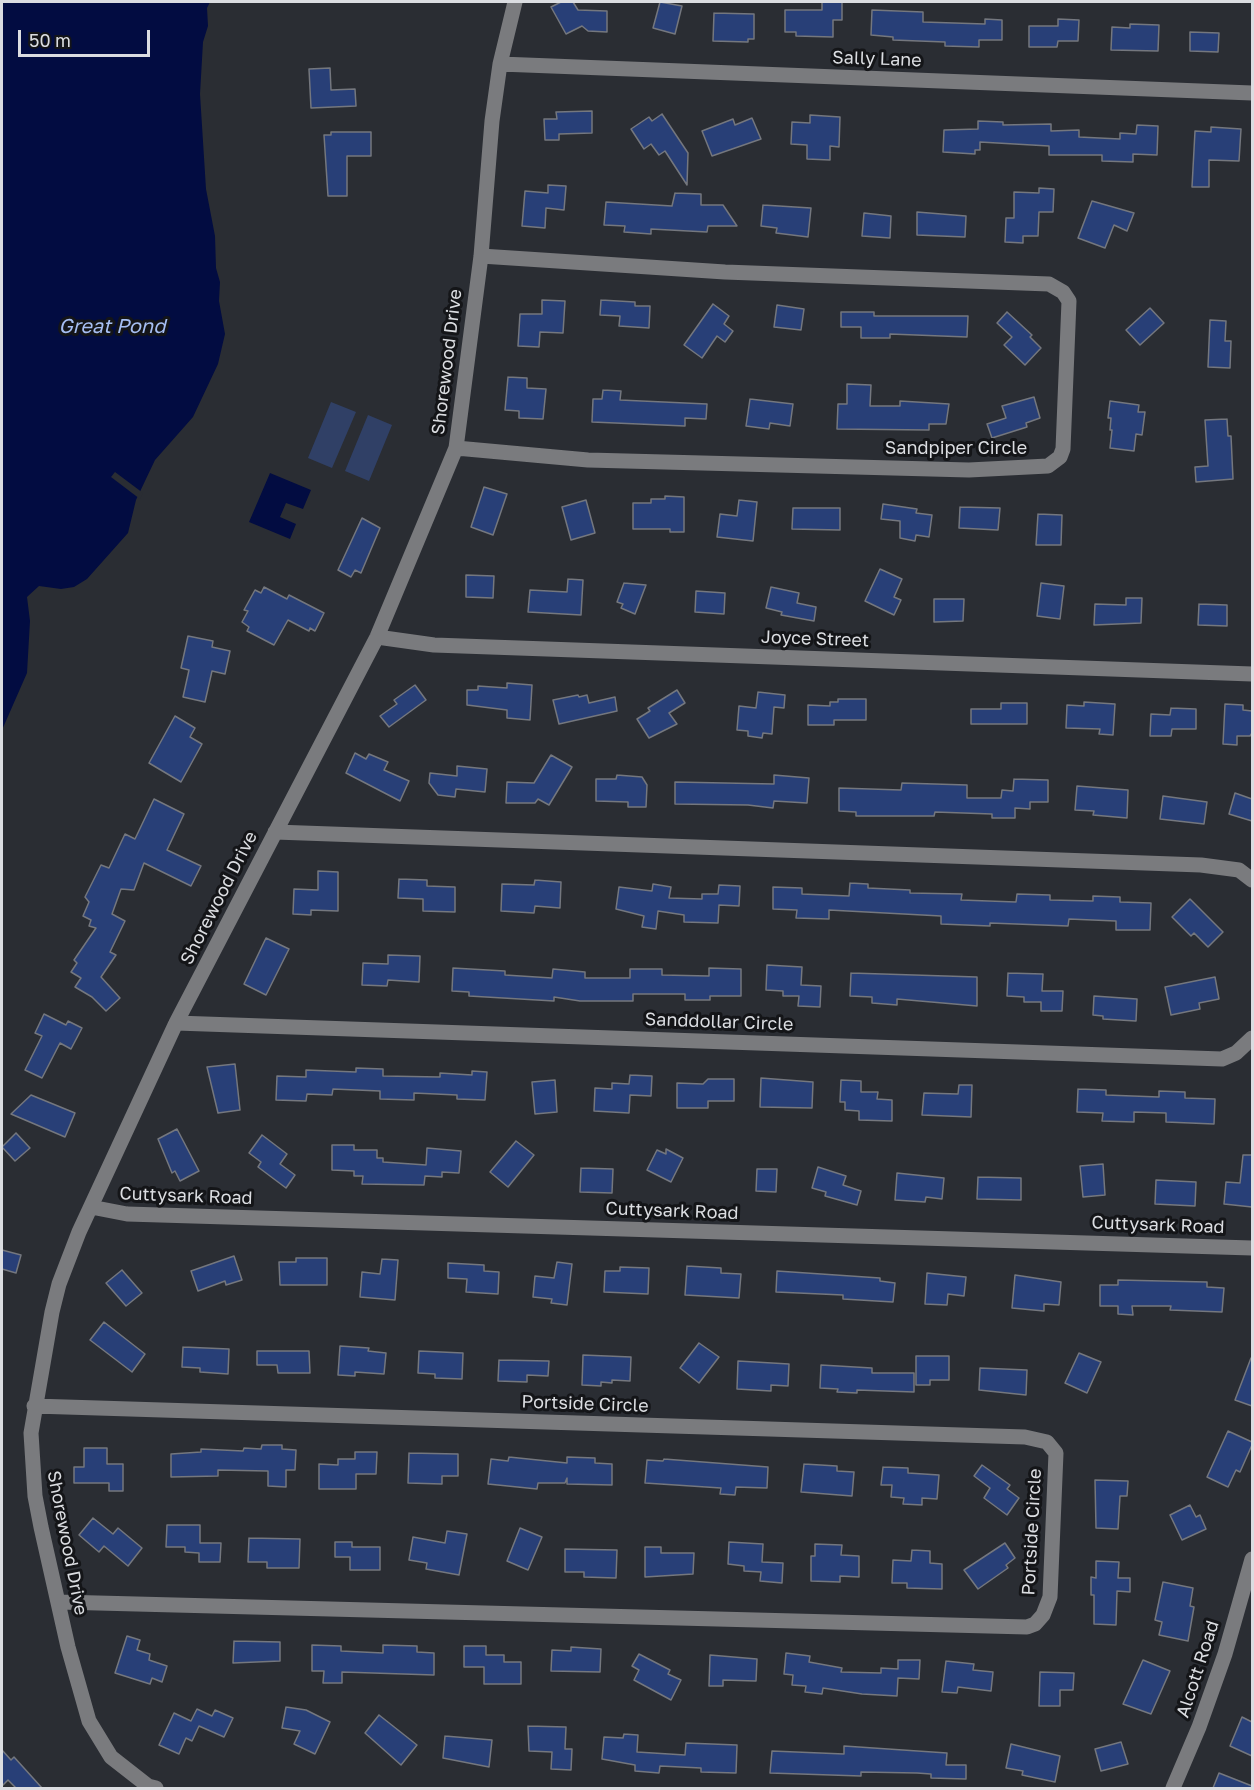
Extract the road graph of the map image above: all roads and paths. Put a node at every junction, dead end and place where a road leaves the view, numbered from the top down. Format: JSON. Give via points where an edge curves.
{"nodes":[{"id":1,"x":515,"y":2,"type":"edge"},
{"id":2,"x":500,"y":64,"type":"junction"},
{"id":3,"x":1252,"y":93,"type":"edge"},
{"id":4,"x":481,"y":256,"type":"junction"},
{"id":5,"x":456,"y":448,"type":"junction"},
{"id":6,"x":377,"y":637,"type":"junction"},
{"id":7,"x":1252,"y":674,"type":"edge"},
{"id":8,"x":275,"y":832,"type":"junction"},
{"id":9,"x":1252,"y":880,"type":"edge"},
{"id":10,"x":176,"y":1023,"type":"junction"},
{"id":11,"x":1252,"y":1038,"type":"edge"},
{"id":12,"x":91,"y":1207,"type":"junction"},
{"id":13,"x":1252,"y":1248,"type":"edge"},
{"id":14,"x":34,"y":1406,"type":"junction"},
{"id":15,"x":1252,"y":1559,"type":"edge"},
{"id":16,"x":59,"y":1602,"type":"junction"},
{"id":17,"x":156,"y":1788,"type":"edge"},
{"id":18,"x":1173,"y":1788,"type":"edge"}],
"edges":[{"from":1,"to":2,"type":"street","name":"Shorewood Drive"},
{"from":2,"to":3,"type":"street","name":"Sally Lane"},
{"from":2,"to":4,"type":"street","name":"Shorewood Drive"},
{"from":4,"to":5,"type":"street","name":"Shorewood Drive"},
{"from":4,"to":5,"type":"street","name":"Sandpiper Circle","via":[[725,272],[1049,284],[1069,301],[1063,449],[1060,457],[1048,466],[969,470],[588,460]]},
{"from":5,"to":6,"type":"street","name":"Shorewood Drive"},
{"from":6,"to":7,"type":"street","name":"Joyce Street","via":[[434,645]]},
{"from":6,"to":8,"type":"street","name":"Shorewood Drive"},
{"from":8,"to":9,"type":"street","via":[[1202,865],[1239,870]]},
{"from":8,"to":10,"type":"street","name":"Shorewood Drive"},
{"from":10,"to":11,"type":"street","name":"Sanddollar Circle","via":[[1222,1059],[1236,1053]]},
{"from":10,"to":12,"type":"street","name":"Shorewood Drive"},
{"from":12,"to":13,"type":"street","name":"Cuttysark Road","via":[[139,1215]]},
{"from":12,"to":14,"type":"street","name":"Shorewood Drive","via":[[59,1284]]},
{"from":14,"to":16,"type":"street","name":"Shorewood Drive","via":[[35,1496]]},
{"from":14,"to":16,"type":"street","name":"Portside Circle","via":[[1025,1437],[1047,1442],[1056,1453],[1050,1597],[1043,1615],[1027,1627]]},
{"from":15,"to":18,"type":"street","name":"Alcott Road","via":[[1221,1665]]},
{"from":16,"to":17,"type":"street","name":"Shorewood Drive","via":[[89,1722],[111,1757]]}]}
